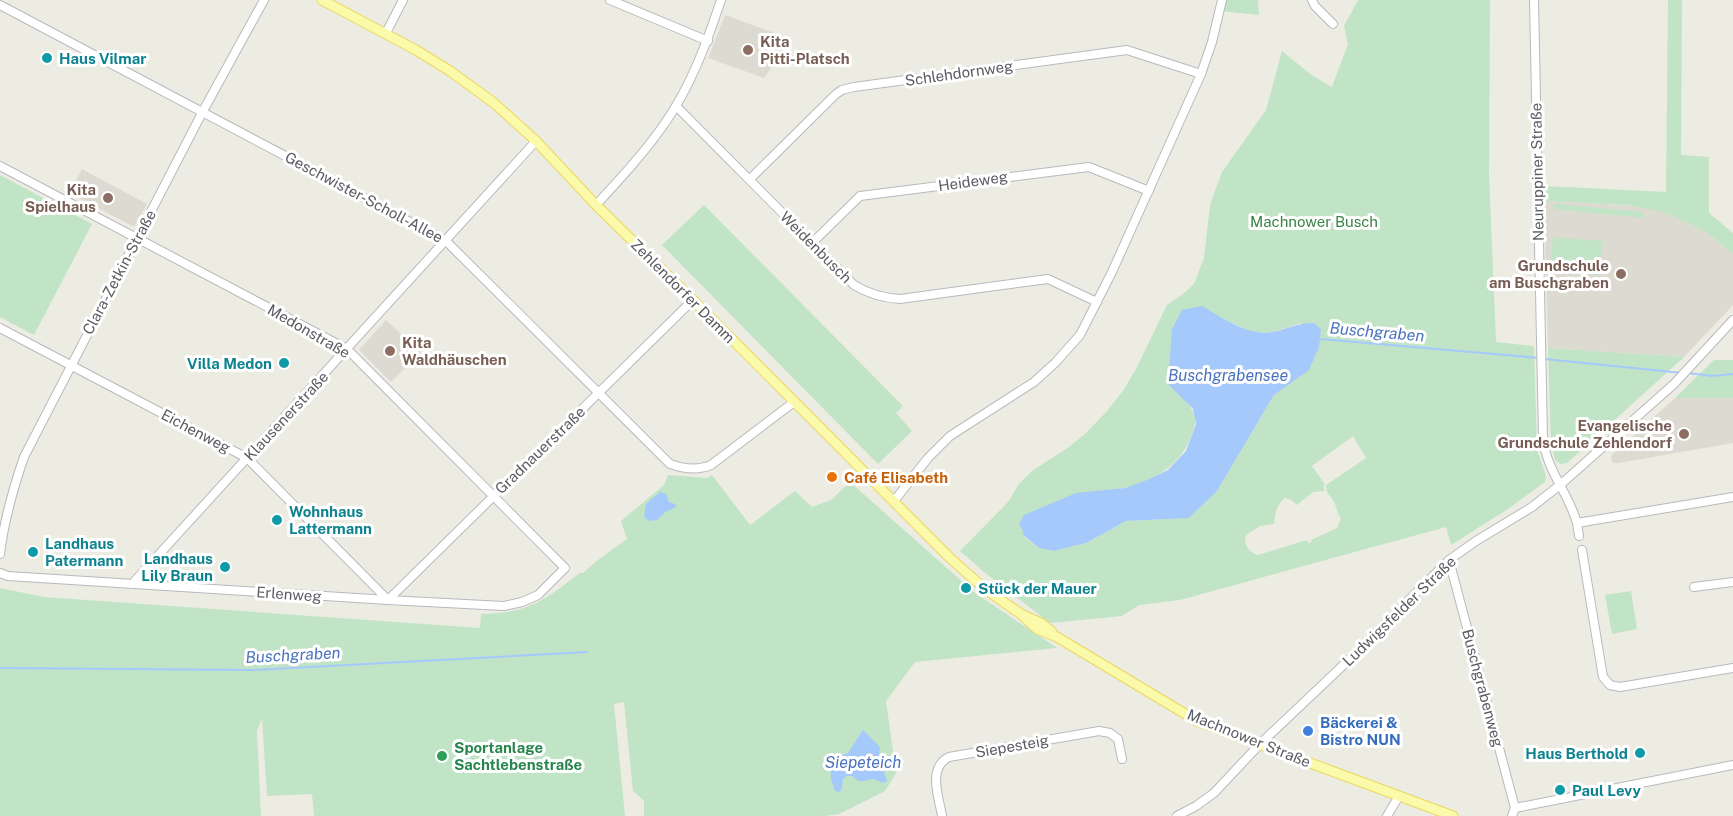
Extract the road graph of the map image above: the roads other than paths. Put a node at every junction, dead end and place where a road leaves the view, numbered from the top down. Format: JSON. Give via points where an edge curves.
{"nodes":[{"id":1,"x":264,"y":0,"type":"edge"},
{"id":2,"x":322,"y":0,"type":"edge"},
{"id":3,"x":403,"y":0,"type":"edge"},
{"id":4,"x":610,"y":0,"type":"edge"},
{"id":5,"x":721,"y":0,"type":"edge"},
{"id":6,"x":1222,"y":0,"type":"edge"},
{"id":7,"x":1312,"y":0,"type":"edge"},
{"id":8,"x":1534,"y":0,"type":"edge"},
{"id":9,"x":0,"y":5,"type":"edge"},
{"id":10,"x":1333,"y":24,"type":"dead end"},
{"id":11,"x":386,"y":33,"type":"junction"},
{"id":12,"x":708,"y":41,"type":"junction"},
{"id":13,"x":1201,"y":74,"type":"junction"},
{"id":14,"x":676,"y":106,"type":"junction"},
{"id":15,"x":203,"y":111,"type":"junction"},
{"id":16,"x":536,"y":141,"type":"junction"},
{"id":17,"x":0,"y":166,"type":"edge"},
{"id":18,"x":750,"y":179,"type":"junction"},
{"id":19,"x":1149,"y":191,"type":"junction"},
{"id":20,"x":596,"y":205,"type":"junction"},
{"id":21,"x":136,"y":239,"type":"junction"},
{"id":22,"x":446,"y":241,"type":"junction"},
{"id":23,"x":812,"y":243,"type":"junction"},
{"id":24,"x":693,"y":300,"type":"junction"},
{"id":25,"x":1097,"y":302,"type":"junction"},
{"id":26,"x":1733,"y":320,"type":"edge"},
{"id":27,"x":0,"y":328,"type":"edge"},
{"id":28,"x":347,"y":349,"type":"junction"},
{"id":29,"x":70,"y":364,"type":"junction"},
{"id":30,"x":599,"y":392,"type":"junction"},
{"id":31,"x":794,"y":402,"type":"junction"},
{"id":32,"x":247,"y":458,"type":"junction"},
{"id":33,"x":1560,"y":485,"type":"junction"},
{"id":34,"x":493,"y":496,"type":"junction"},
{"id":35,"x":1733,"y":497,"type":"edge"},
{"id":36,"x":894,"y":501,"type":"junction"},
{"id":37,"x":1577,"y":523,"type":"junction"},
{"id":38,"x":1580,"y":536,"type":"dead end"},
{"id":39,"x":1582,"y":550,"type":"dead end"},
{"id":40,"x":0,"y":554,"type":"edge"},
{"id":41,"x":1449,"y":560,"type":"junction"},
{"id":42,"x":565,"y":568,"type":"joint"},
{"id":43,"x":0,"y":573,"type":"edge"},
{"id":44,"x":1733,"y":582,"type":"edge"},
{"id":45,"x":132,"y":584,"type":"junction"},
{"id":46,"x":1694,"y":587,"type":"dead end"},
{"id":47,"x":388,"y":600,"type":"junction"},
{"id":48,"x":1036,"y":624,"type":"joint"},
{"id":49,"x":1733,"y":668,"type":"edge"},
{"id":50,"x":1260,"y":744,"type":"junction"},
{"id":51,"x":1122,"y":759,"type":"dead end"},
{"id":52,"x":1733,"y":765,"type":"edge"},
{"id":53,"x":1399,"y":796,"type":"junction"},
{"id":54,"x":1515,"y":807,"type":"junction"},
{"id":55,"x":942,"y":816,"type":"edge"},
{"id":56,"x":1177,"y":816,"type":"edge"},
{"id":57,"x":1387,"y":816,"type":"edge"},
{"id":58,"x":1453,"y":816,"type":"edge"},
{"id":59,"x":1512,"y":816,"type":"edge"}],
"edges":[{"from":1,"to":15,"type":"street","name":"Clara-Zetkin-Straße"},
{"from":2,"to":11,"type":"main road","name":"Zehlendorfer Damm"},
{"from":3,"to":11,"type":"street"},
{"from":4,"to":12,"type":"street"},
{"from":5,"to":12,"type":"street"},
{"from":6,"to":13,"type":"street"},
{"from":7,"to":10,"type":"street"},
{"from":8,"to":33,"type":"street","name":"Neuruppiner Straße","via":[[1543,445]]},
{"from":9,"to":15,"type":"street","name":"Geschwister-Scholl-Allee"},
{"from":11,"to":16,"type":"main road","name":"Zehlendorfer Damm","via":[[450,71]]},
{"from":12,"to":14,"type":"street"},
{"from":13,"to":18,"type":"street","name":"Schlehdornweg","via":[[1127,50],[854,87],[837,94]]},
{"from":13,"to":19,"type":"street"},
{"from":14,"to":18,"type":"street","name":"Weidenbusch"},
{"from":14,"to":20,"type":"street","via":[[655,137]]},
{"from":15,"to":21,"type":"street","name":"Clara-Zetkin-Straße"},
{"from":15,"to":22,"type":"street","name":"Geschwister-Scholl-Allee"},
{"from":16,"to":20,"type":"main road","name":"Zehlendorfer Damm"},
{"from":16,"to":22,"type":"street","name":"Klausenerstraße"},
{"from":17,"to":21,"type":"street","name":"Medonstraße"},
{"from":18,"to":23,"type":"street","name":"Weidenbusch"},
{"from":19,"to":23,"type":"street","name":"Heideweg","via":[[1089,167],[860,196]]},
{"from":19,"to":25,"type":"street"},
{"from":20,"to":24,"type":"main road","name":"Zehlendorfer Damm"},
{"from":21,"to":28,"type":"street","name":"Medonstraße"},
{"from":21,"to":29,"type":"street","name":"Clara-Zetkin-Straße"},
{"from":22,"to":28,"type":"street","name":"Klausenerstraße"},
{"from":22,"to":30,"type":"street","name":"Geschwister-Scholl-Allee"},
{"from":23,"to":25,"type":"street","name":"Weidenbusch","via":[[854,285],[879,297],[900,299],[1048,279]]},
{"from":24,"to":30,"type":"street","name":"Gradnauerstraße"},
{"from":24,"to":31,"type":"main road","name":"Zehlendorfer Damm"},
{"from":25,"to":36,"type":"street","via":[[1080,335],[1054,363],[1034,382],[950,436]]},
{"from":26,"to":33,"type":"street","name":"Ludwigsfelder Straße","via":[[1674,384]]},
{"from":27,"to":29,"type":"street","name":"Eichenweg"},
{"from":28,"to":32,"type":"street","name":"Klausenerstraße"},
{"from":28,"to":34,"type":"street","name":"Medonstraße"},
{"from":29,"to":32,"type":"street","name":"Eichenweg"},
{"from":29,"to":40,"type":"street","name":"Clara-Zetkin-Straße","via":[[24,456],[13,488]]},
{"from":30,"to":31,"type":"street","name":"Geschwister-Scholl-Allee","via":[[670,464],[700,470]]},
{"from":30,"to":34,"type":"street","name":"Gradnauerstraße"},
{"from":31,"to":36,"type":"main road","name":"Zehlendorfer Damm"},
{"from":32,"to":45,"type":"street","name":"Klausenerstraße"},
{"from":32,"to":47,"type":"street","name":"Eichenweg"},
{"from":33,"to":37,"type":"street","name":"Neuruppiner Straße"},
{"from":33,"to":41,"type":"street","name":"Ludwigsfelder Straße"},
{"from":34,"to":42,"type":"street","name":"Medonstraße"},
{"from":34,"to":47,"type":"street","name":"Gradnauerstraße"},
{"from":35,"to":37,"type":"street"},
{"from":36,"to":48,"type":"main road","name":"Zehlendorfer Damm","via":[[964,571]]},
{"from":37,"to":38,"type":"street","name":"Neuruppiner Straße"},
{"from":39,"to":49,"type":"street","via":[[1604,677],[1610,684],[1620,687]]},
{"from":41,"to":50,"type":"street","name":"Ludwigsfelder Straße"},
{"from":41,"to":54,"type":"street","name":"Buschgrabenweg"},
{"from":42,"to":47,"type":"street","name":"Erlenweg","via":[[537,594],[504,606]]},
{"from":43,"to":45,"type":"street","name":"Erlenweg"},
{"from":44,"to":46,"type":"street"},
{"from":45,"to":47,"type":"street","name":"Erlenweg"},
{"from":48,"to":50,"type":"main road","name":"Machnower Straße","via":[[1197,721]]},
{"from":50,"to":53,"type":"main road","name":"Machnower Straße"},
{"from":50,"to":56,"type":"street","name":"Ludwigsfelder Straße","via":[[1214,793]]},
{"from":51,"to":55,"type":"street","name":"Siepesteig","via":[[1118,739],[1101,731],[949,758],[941,762],[936,772]]},
{"from":52,"to":54,"type":"street"},
{"from":53,"to":57,"type":"street"},
{"from":53,"to":58,"type":"main road","name":"Machnower Straße"},
{"from":54,"to":59,"type":"street"}]}
